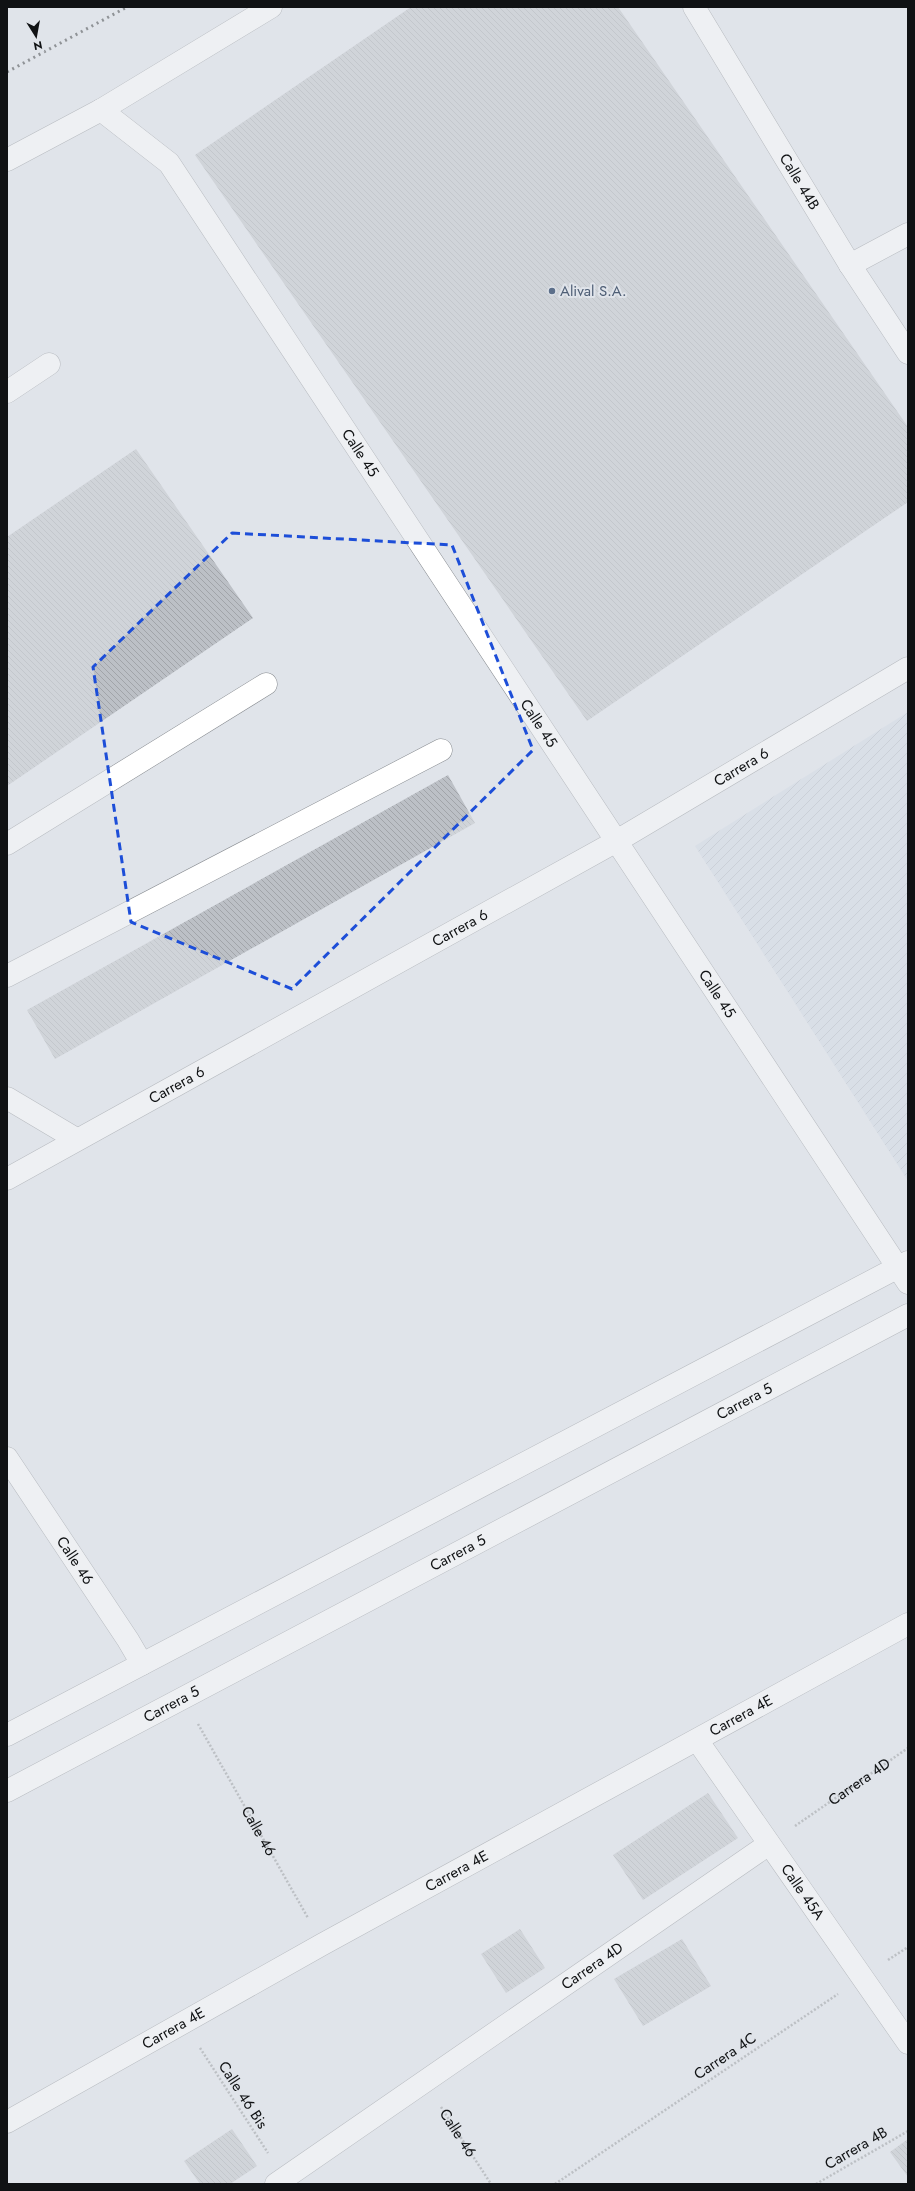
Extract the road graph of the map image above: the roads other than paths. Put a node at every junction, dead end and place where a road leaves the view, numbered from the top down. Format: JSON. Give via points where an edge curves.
{"nodes":[{"id":1,"x":271,"y":7,"type":"edge"},
{"id":2,"x":694,"y":7,"type":"edge"},
{"id":3,"x":101,"y":110,"type":"junction"},
{"id":4,"x":7,"y":160,"type":"edge"},
{"id":5,"x":908,"y":234,"type":"edge"},
{"id":6,"x":850,"y":265,"type":"junction"},
{"id":7,"x":908,"y":353,"type":"edge"},
{"id":8,"x":49,"y":364,"type":"dead end"},
{"id":9,"x":7,"y":392,"type":"edge"},
{"id":10,"x":908,"y":668,"type":"edge"},
{"id":11,"x":266,"y":684,"type":"dead end"},
{"id":12,"x":441,"y":750,"type":"dead end"},
{"id":13,"x":615,"y":842,"type":"junction"},
{"id":14,"x":7,"y":844,"type":"edge"},
{"id":15,"x":7,"y":976,"type":"edge"},
{"id":16,"x":7,"y":1098,"type":"edge"},
{"id":17,"x":76,"y":1139,"type":"junction"},
{"id":18,"x":7,"y":1179,"type":"edge"},
{"id":19,"x":904,"y":1271,"type":"edge"},
{"id":20,"x":908,"y":1315,"type":"edge"},
{"id":21,"x":7,"y":1458,"type":"edge"},
{"id":22,"x":908,"y":1624,"type":"edge"},
{"id":23,"x":142,"y":1664,"type":"junction"},
{"id":24,"x":7,"y":1735,"type":"edge"},
{"id":25,"x":697,"y":1740,"type":"junction"},
{"id":26,"x":7,"y":1791,"type":"edge"},
{"id":27,"x":769,"y":1844,"type":"junction"},
{"id":28,"x":908,"y":2043,"type":"edge"},
{"id":29,"x":7,"y":2122,"type":"edge"},
{"id":30,"x":280,"y":2181,"type":"edge"}],
"edges":[{"from":1,"to":3,"type":"street"},
{"from":2,"to":6,"type":"street","name":"Calle 44B"},
{"from":3,"to":4,"type":"street"},
{"from":3,"to":13,"type":"street","name":"Calle 45","via":[[169,163]]},
{"from":5,"to":6,"type":"street"},
{"from":6,"to":7,"type":"street","name":"Calle 44B"},
{"from":8,"to":9,"type":"street"},
{"from":10,"to":13,"type":"street","name":"Carrera 6"},
{"from":11,"to":14,"type":"street"},
{"from":12,"to":15,"type":"street"},
{"from":13,"to":17,"type":"street","name":"Carrera 6"},
{"from":13,"to":19,"type":"street","name":"Calle 45"},
{"from":16,"to":17,"type":"street"},
{"from":17,"to":18,"type":"street","name":"Carrera 6"},
{"from":19,"to":23,"type":"street"},
{"from":20,"to":26,"type":"street","name":"Carrera 5"},
{"from":21,"to":23,"type":"street","name":"Calle 46"},
{"from":22,"to":25,"type":"street","name":"Carrera 4E"},
{"from":23,"to":24,"type":"street"},
{"from":25,"to":27,"type":"street","name":"Calle 45A"},
{"from":25,"to":29,"type":"street","name":"Carrera 4E","via":[[323,1944]]},
{"from":27,"to":28,"type":"street","name":"Calle 45A"},
{"from":27,"to":30,"type":"street","name":"Carrera 4D"}]}
